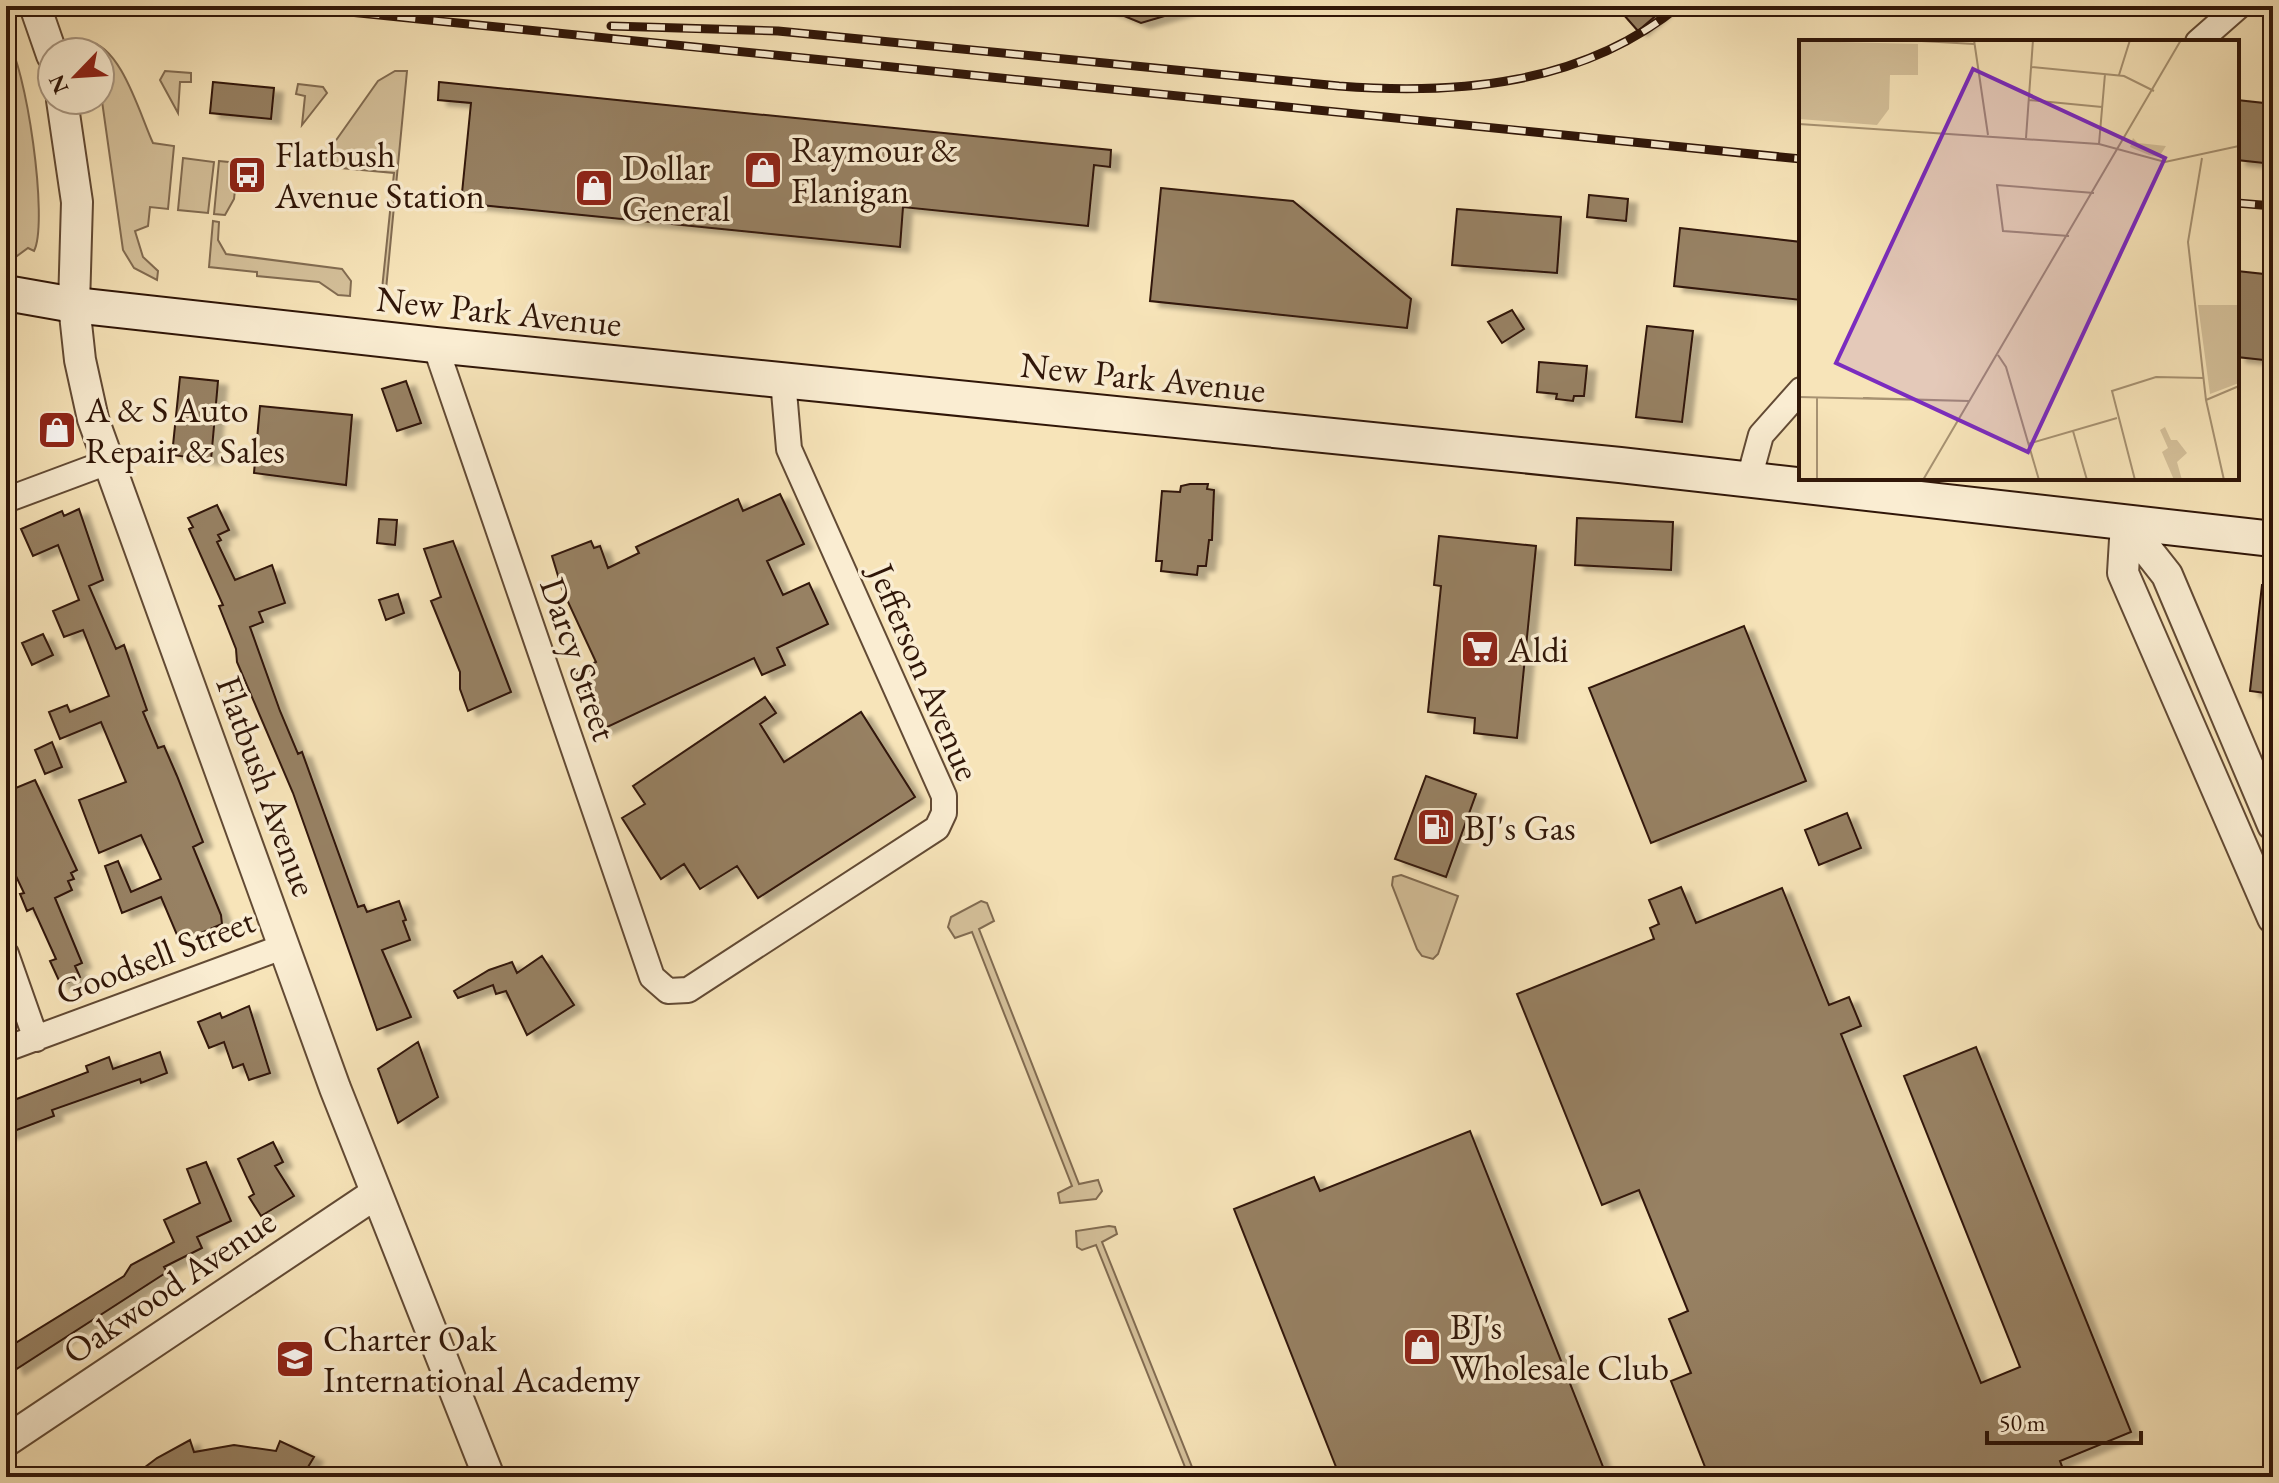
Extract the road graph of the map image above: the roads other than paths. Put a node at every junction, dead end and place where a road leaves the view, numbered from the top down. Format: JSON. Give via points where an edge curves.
{"nodes":[{"id":1,"x":35,"y":6,"type":"edge"},
{"id":2,"x":2223,"y":11,"type":"edge"},
{"id":3,"x":45,"y":36,"type":"edge"},
{"id":4,"x":2200,"y":40,"type":"edge"},
{"id":5,"x":64,"y":116,"type":"edge"},
{"id":6,"x":6,"y":293,"type":"edge"},
{"id":7,"x":74,"y":305,"type":"junction"},
{"id":8,"x":435,"y":345,"type":"junction"},
{"id":9,"x":783,"y":380,"type":"junction"},
{"id":10,"x":1799,"y":392,"type":"edge"},
{"id":11,"x":108,"y":462,"type":"junction"},
{"id":12,"x":1749,"y":479,"type":"junction"},
{"id":13,"x":6,"y":500,"type":"edge"},
{"id":14,"x":2126,"y":523,"type":"junction"},
{"id":15,"x":2273,"y":539,"type":"edge"},
{"id":16,"x":2273,"y":825,"type":"edge"},
{"id":17,"x":2259,"y":848,"type":"edge"},
{"id":18,"x":2273,"y":918,"type":"edge"},
{"id":19,"x":285,"y":946,"type":"junction"},
{"id":20,"x":6,"y":954,"type":"edge"},
{"id":21,"x":668,"y":991,"type":"joint"},
{"id":22,"x":36,"y":1039,"type":"junction"},
{"id":23,"x":6,"y":1049,"type":"edge"},
{"id":24,"x":375,"y":1194,"type":"junction"},
{"id":25,"x":6,"y":1441,"type":"edge"},
{"id":26,"x":489,"y":1477,"type":"edge"}],
"edges":[{"from":1,"to":3,"type":"street"},
{"from":2,"to":4,"type":"street"},
{"from":5,"to":7,"type":"street","name":"Flatbush Avenue","via":[[77,202]]},
{"from":6,"to":7,"type":"main road","name":"New Park Avenue"},
{"from":7,"to":8,"type":"main road","name":"New Park Avenue"},
{"from":7,"to":11,"type":"street","name":"Flatbush Avenue","via":[[80,360]]},
{"from":8,"to":9,"type":"main road","name":"New Park Avenue"},
{"from":8,"to":21,"type":"street","name":"Darcy Street","via":[[652,977]]},
{"from":9,"to":12,"type":"main road","name":"New Park Avenue"},
{"from":9,"to":21,"type":"street","name":"Jefferson Avenue","via":[[789,449],[944,796],[944,813],[937,828],[688,990]]},
{"from":10,"to":12,"type":"street","via":[[1761,435]]},
{"from":11,"to":13,"type":"street"},
{"from":11,"to":19,"type":"street","name":"Flatbush Avenue"},
{"from":12,"to":14,"type":"main road","name":"New Park Avenue"},
{"from":14,"to":15,"type":"main road","name":"New Park Avenue"},
{"from":14,"to":16,"type":"street","via":[[2167,575]]},
{"from":14,"to":17,"type":"street","via":[[2123,573]]},
{"from":17,"to":18,"type":"street"},
{"from":19,"to":22,"type":"street","name":"Goodsell Street"},
{"from":19,"to":24,"type":"street","name":"Flatbush Avenue"},
{"from":20,"to":22,"type":"street"},
{"from":22,"to":23,"type":"street","name":"Goodsell Street"},
{"from":24,"to":25,"type":"street","name":"Oakwood Avenue"},
{"from":24,"to":26,"type":"street","name":"Flatbush Avenue"}]}
